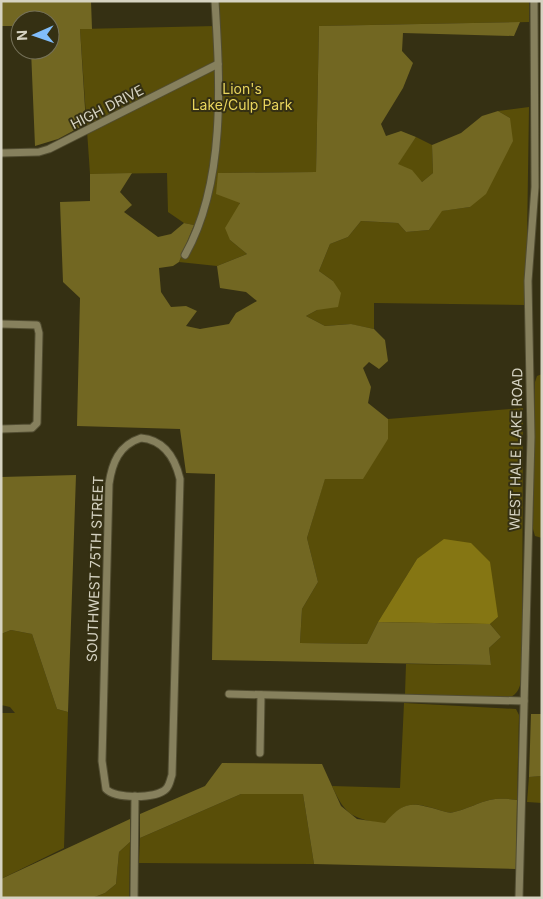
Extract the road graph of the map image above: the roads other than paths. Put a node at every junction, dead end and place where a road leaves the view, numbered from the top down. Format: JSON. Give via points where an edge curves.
{"nodes":[{"id":1,"x":215,"y":1,"type":"edge"},
{"id":2,"x":534,"y":1,"type":"edge"},
{"id":3,"x":538,"y":28,"type":"edge"},
{"id":4,"x":218,"y":64,"type":"junction"},
{"id":5,"x":1,"y":153,"type":"edge"},
{"id":6,"x":185,"y":255,"type":"dead end"},
{"id":7,"x":1,"y":324,"type":"edge"},
{"id":8,"x":1,"y":429,"type":"edge"},
{"id":9,"x":229,"y":694,"type":"dead end"},
{"id":10,"x":261,"y":696,"type":"junction"},
{"id":11,"x":524,"y":701,"type":"junction"},
{"id":12,"x":260,"y":753,"type":"dead end"},
{"id":13,"x":135,"y":796,"type":"junction"},
{"id":14,"x":134,"y":898,"type":"edge"},
{"id":15,"x":519,"y":898,"type":"edge"}],
"edges":[{"from":1,"to":4,"type":"street"},
{"from":2,"to":3,"type":"street","name":"WEST HALE LAKE ROAD"},
{"from":3,"to":11,"type":"street","name":"WEST HALE LAKE ROAD","via":[[535,187],[528,281],[530,437]]},
{"from":4,"to":5,"type":"street","name":"HIGH DRIVE","via":[[49,149]]},
{"from":4,"to":6,"type":"street","via":[[213,173],[201,223]]},
{"from":7,"to":8,"type":"street","via":[[37,326],[39,333],[37,423],[32,428]]},
{"from":9,"to":10,"type":"street"},
{"from":10,"to":11,"type":"street"},
{"from":10,"to":12,"type":"street"},
{"from":11,"to":15,"type":"street","name":"WEST HALE LAKE ROAD"},
{"from":13,"to":13,"type":"street","name":"SOUTHWEST 75TH STREET","via":[[158,794],[165,790],[172,775],[180,505],[180,479],[170,454],[152,439],[141,438],[130,442],[115,460],[109,484],[102,761],[104,782],[110,794]]},
{"from":13,"to":14,"type":"street"}]}
